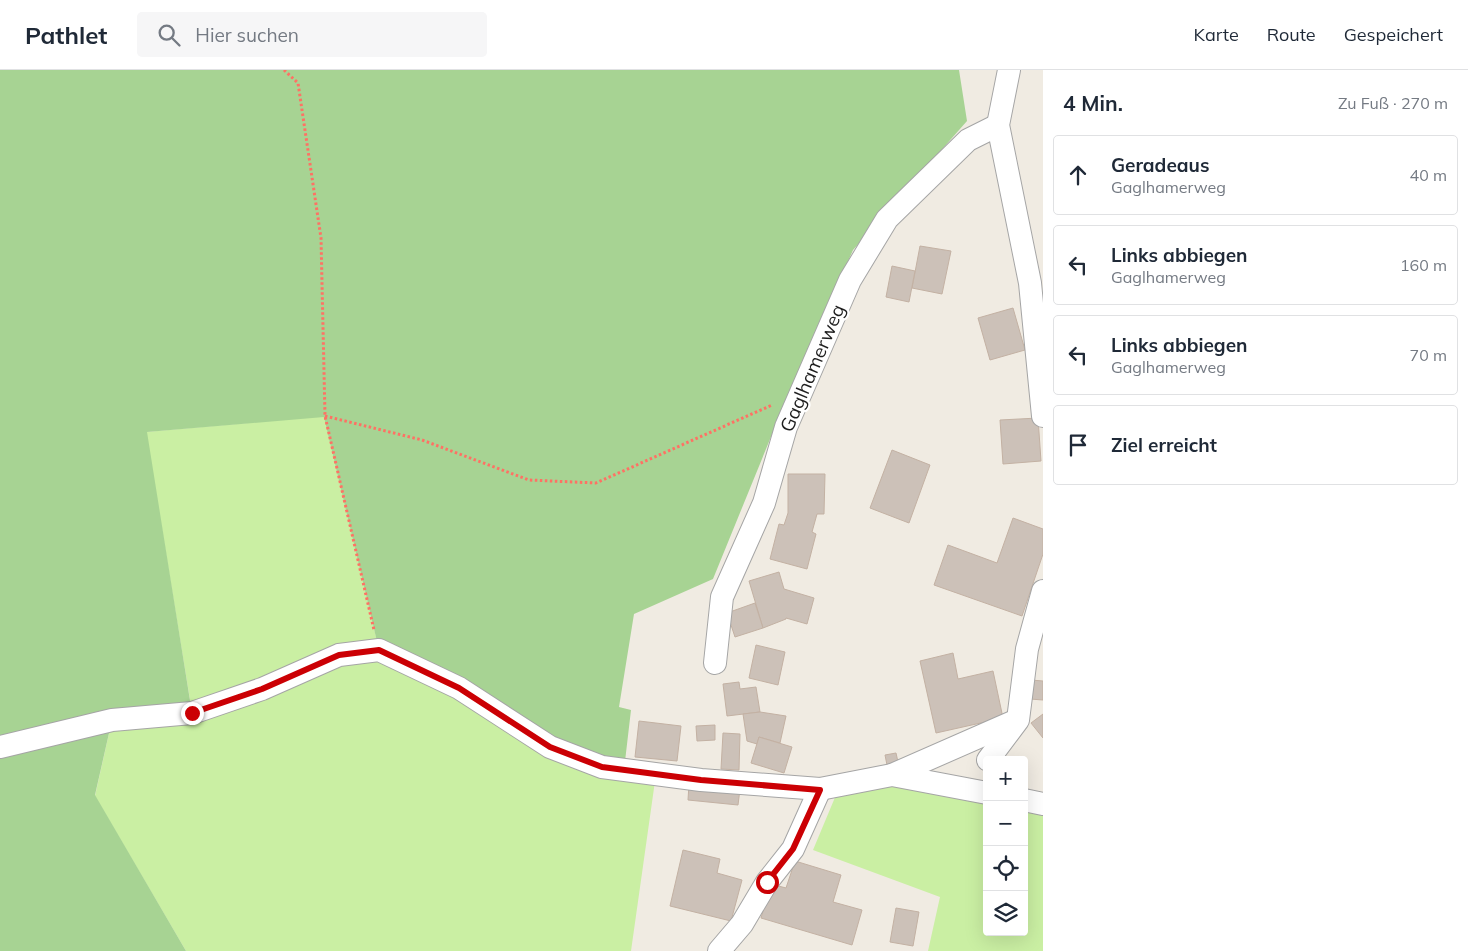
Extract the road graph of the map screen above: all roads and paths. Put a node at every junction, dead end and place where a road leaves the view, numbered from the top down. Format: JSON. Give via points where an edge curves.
{"nodes":[{"id":1,"x":284,"y":70,"type":"edge"},
{"id":2,"x":1009,"y":70,"type":"edge"},
{"id":3,"x":998,"y":125,"type":"junction"},
{"id":4,"x":801,"y":392,"type":"junction"},
{"id":5,"x":324,"y":416,"type":"junction"},
{"id":6,"x":1043,"y":416,"type":"edge"},
{"id":7,"x":1043,"y":591,"type":"edge"},
{"id":8,"x":379,"y":650,"type":"junction"},
{"id":9,"x":715,"y":663,"type":"dead end"},
{"id":10,"x":1018,"y":720,"type":"junction"},
{"id":11,"x":0,"y":747,"type":"edge"},
{"id":12,"x":990,"y":756,"type":"edge"},
{"id":13,"x":983,"y":772,"type":"edge"},
{"id":14,"x":892,"y":775,"type":"junction"},
{"id":15,"x":820,"y":790,"type":"junction"},
{"id":16,"x":976,"y":792,"type":"edge"},
{"id":17,"x":1028,"y":801,"type":"edge"},
{"id":18,"x":1043,"y":804,"type":"edge"},
{"id":19,"x":719,"y":951,"type":"edge"}],
"edges":[{"from":1,"to":5,"type":"path","via":[[298,83],[321,238]]},
{"from":2,"to":3,"type":"street"},
{"from":3,"to":4,"type":"street","name":"Gaglhamerweg","via":[[968,140],[887,219],[850,280]]},
{"from":3,"to":6,"type":"street","via":[[1030,283]]},
{"from":4,"to":5,"type":"path","via":[[596,483],[529,480],[422,440]]},
{"from":4,"to":9,"type":"street","name":"Gaglhamerweg","via":[[786,427],[764,503],[722,597]]},
{"from":5,"to":8,"type":"path"},
{"from":7,"to":10,"type":"street","via":[[1027,649]]},
{"from":8,"to":11,"type":"street","via":[[339,655],[262,689],[192,713],[112,720]]},
{"from":8,"to":15,"type":"street","via":[[459,688],[550,747],[602,767],[701,780]]},
{"from":10,"to":12,"type":"street"},
{"from":10,"to":14,"type":"street"},
{"from":13,"to":16,"type":"street"},
{"from":14,"to":15,"type":"street"},
{"from":14,"to":16,"type":"street"},
{"from":15,"to":19,"type":"street","via":[[793,849],[767,882],[742,924]]},
{"from":17,"to":18,"type":"street"}]}
